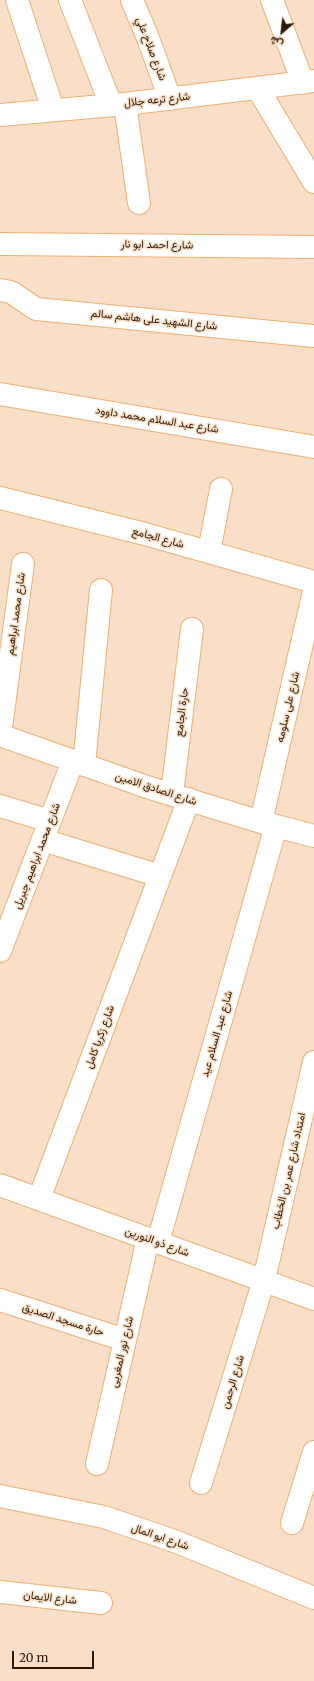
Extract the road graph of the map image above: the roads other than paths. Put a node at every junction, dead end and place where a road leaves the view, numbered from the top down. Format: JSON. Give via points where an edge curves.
{"nodes":[{"id":1,"x":17,"y":0,"type":"edge"},
{"id":2,"x":70,"y":0,"type":"edge"},
{"id":3,"x":132,"y":0,"type":"edge"},
{"id":4,"x":272,"y":0,"type":"edge"},
{"id":5,"x":308,"y":82,"type":"edge"},
{"id":6,"x":258,"y":89,"type":"junction"},
{"id":7,"x":170,"y":99,"type":"junction"},
{"id":8,"x":118,"y":104,"type":"junction"},
{"id":9,"x":53,"y":110,"type":"junction"},
{"id":10,"x":0,"y":115,"type":"edge"},
{"id":11,"x":314,"y":182,"type":"edge"},
{"id":12,"x":139,"y":203,"type":"dead end"},
{"id":13,"x":0,"y":244,"type":"edge"},
{"id":14,"x":314,"y":247,"type":"edge"},
{"id":15,"x":0,"y":290,"type":"edge"},
{"id":16,"x":314,"y":336,"type":"edge"},
{"id":17,"x":0,"y":394,"type":"edge"},
{"id":18,"x":314,"y":447,"type":"edge"},
{"id":19,"x":221,"y":489,"type":"dead end"},
{"id":20,"x":0,"y":498,"type":"edge"},
{"id":21,"x":209,"y":552,"type":"junction"},
{"id":22,"x":23,"y":564,"type":"dead end"},
{"id":23,"x":314,"y":582,"type":"edge"},
{"id":24,"x":101,"y":590,"type":"dead end"},
{"id":25,"x":314,"y":591,"type":"edge"},
{"id":26,"x":192,"y":629,"type":"dead end"},
{"id":27,"x":0,"y":735,"type":"edge"},
{"id":28,"x":78,"y":763,"type":"junction"},
{"id":29,"x":180,"y":797,"type":"junction"},
{"id":30,"x":0,"y":806,"type":"edge"},
{"id":31,"x":269,"y":824,"type":"junction"},
{"id":32,"x":46,"y":830,"type":"junction"},
{"id":33,"x":314,"y":836,"type":"edge"},
{"id":34,"x":160,"y":876,"type":"junction"},
{"id":35,"x":0,"y":951,"type":"edge"},
{"id":36,"x":314,"y":1062,"type":"edge"},
{"id":37,"x":0,"y":1185,"type":"edge"},
{"id":38,"x":39,"y":1200,"type":"junction"},
{"id":39,"x":153,"y":1240,"type":"junction"},
{"id":40,"x":264,"y":1280,"type":"junction"},
{"id":41,"x":314,"y":1298,"type":"edge"},
{"id":42,"x":0,"y":1300,"type":"edge"},
{"id":43,"x":125,"y":1340,"type":"junction"},
{"id":44,"x":314,"y":1452,"type":"edge"},
{"id":45,"x":97,"y":1464,"type":"dead end"},
{"id":46,"x":201,"y":1483,"type":"dead end"},
{"id":47,"x":0,"y":1496,"type":"edge"},
{"id":48,"x":292,"y":1523,"type":"dead end"},
{"id":49,"x":0,"y":1592,"type":"edge"},
{"id":50,"x":314,"y":1598,"type":"edge"},
{"id":51,"x":101,"y":1603,"type":"dead end"}],
"edges":[{"from":1,"to":9,"type":"street"},
{"from":2,"to":8,"type":"street"},
{"from":3,"to":7,"type":"street","name":"شارع صلاح علي"},
{"from":4,"to":5,"type":"street"},
{"from":5,"to":6,"type":"street","name":"شارع ترعه جلال"},
{"from":6,"to":7,"type":"street","name":"شارع ترعه جلال"},
{"from":6,"to":11,"type":"street"},
{"from":7,"to":8,"type":"street","name":"شارع ترعه جلال"},
{"from":8,"to":9,"type":"street","name":"شارع ترعه جلال"},
{"from":8,"to":12,"type":"street"},
{"from":9,"to":10,"type":"street","name":"شارع ترعه جلال"},
{"from":13,"to":14,"type":"street","name":"شارع احمد ابو نار"},
{"from":15,"to":16,"type":"street","name":"شارع الشهيد على هاشم سالم","via":[[11,292],[36,309]]},
{"from":17,"to":18,"type":"street","name":"شارع عبد السلام محمد داوود"},
{"from":19,"to":21,"type":"street"},
{"from":20,"to":21,"type":"street","name":"شارع الجامع"},
{"from":21,"to":23,"type":"street","name":"شارع الجامع"},
{"from":22,"to":27,"type":"street","name":"شارع محمد ابراهيم"},
{"from":24,"to":28,"type":"street","name":"شارع محمد ابراهيم جبريل"},
{"from":25,"to":31,"type":"street","name":"شارع على سلومه"},
{"from":26,"to":29,"type":"street","name":"حارة الجامع"},
{"from":27,"to":28,"type":"street","name":"شارع الصادق الامين"},
{"from":28,"to":29,"type":"street","name":"شارع الصادق الامين"},
{"from":28,"to":32,"type":"street","name":"شارع محمد ابراهيم جبريل"},
{"from":29,"to":31,"type":"street","name":"شارع الصادق الامين"},
{"from":29,"to":34,"type":"street","name":"شارع زكريا كامل"},
{"from":30,"to":32,"type":"street"},
{"from":31,"to":33,"type":"street","name":"شارع الصادق الامين"},
{"from":31,"to":39,"type":"street","name":"شارع عبد السلام عيد"},
{"from":32,"to":34,"type":"street"},
{"from":32,"to":35,"type":"street","name":"شارع محمد ابراهيم جبريل"},
{"from":34,"to":38,"type":"street","name":"شارع زكريا كامل"},
{"from":36,"to":40,"type":"street","name":"امتداد شارع عمر بن الخطاب"},
{"from":37,"to":38,"type":"street","name":"شارع ذو النورين"},
{"from":38,"to":39,"type":"street","name":"شارع ذو النورين"},
{"from":39,"to":40,"type":"street","name":"شارع ذو النورين"},
{"from":39,"to":43,"type":"street","name":"شارع نور المغربى"},
{"from":40,"to":41,"type":"street","name":"شارع ذو النورين"},
{"from":40,"to":46,"type":"street","name":"شارع الرحمن"},
{"from":42,"to":43,"type":"street","name":"حارة مسجد الصديق"},
{"from":43,"to":45,"type":"street","name":"شارع نور المغربى"},
{"from":44,"to":48,"type":"street"},
{"from":47,"to":50,"type":"street","name":"شارع ابو المال","via":[[104,1517],[177,1542]]},
{"from":49,"to":51,"type":"street","name":"شارع الايمان"}]}
